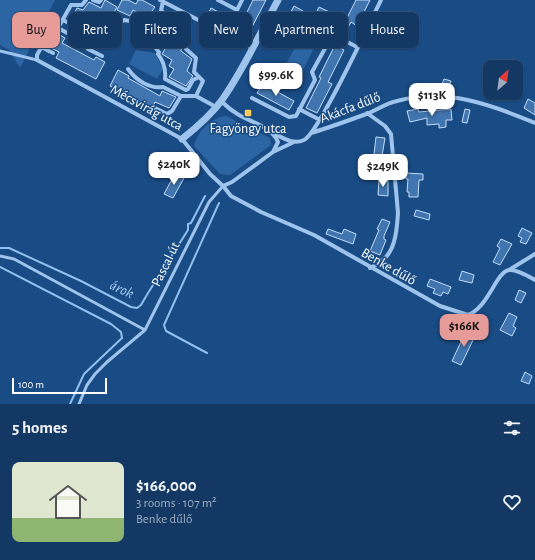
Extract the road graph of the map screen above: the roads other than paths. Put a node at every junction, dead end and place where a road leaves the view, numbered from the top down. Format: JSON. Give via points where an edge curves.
{"nodes":[{"id":1,"x":86,"y":0,"type":"edge"},
{"id":2,"x":93,"y":0,"type":"edge"},
{"id":3,"x":101,"y":0,"type":"edge"},
{"id":4,"x":218,"y":0,"type":"edge"},
{"id":5,"x":242,"y":0,"type":"edge"},
{"id":6,"x":278,"y":0,"type":"edge"},
{"id":7,"x":381,"y":0,"type":"edge"},
{"id":8,"x":161,"y":1,"type":"edge"},
{"id":9,"x":375,"y":12,"type":"edge"},
{"id":10,"x":63,"y":20,"type":"junction"},
{"id":11,"x":130,"y":21,"type":"edge"},
{"id":12,"x":199,"y":21,"type":"edge"},
{"id":13,"x":60,"y":25,"type":"edge"},
{"id":14,"x":60,"y":29,"type":"edge"},
{"id":15,"x":41,"y":48,"type":"edge"},
{"id":16,"x":43,"y":48,"type":"edge"},
{"id":17,"x":157,"y":48,"type":"edge"},
{"id":18,"x":252,"y":48,"type":"joint"},
{"id":19,"x":325,"y":48,"type":"edge"},
{"id":20,"x":357,"y":48,"type":"edge"},
{"id":21,"x":0,"y":51,"type":"edge"},
{"id":22,"x":53,"y":53,"type":"dead end"},
{"id":23,"x":102,"y":56,"type":"dead end"},
{"id":24,"x":37,"y":60,"type":"junction"},
{"id":25,"x":128,"y":69,"type":"dead end"},
{"id":26,"x":199,"y":77,"type":"junction"},
{"id":27,"x":181,"y":96,"type":"junction"},
{"id":28,"x":196,"y":96,"type":"junction"},
{"id":29,"x":252,"y":98,"type":"dead end"},
{"id":30,"x":218,"y":104,"type":"junction"},
{"id":31,"x":155,"y":108,"type":"dead end"},
{"id":32,"x":299,"y":109,"type":"junction"},
{"id":33,"x":368,"y":113,"type":"junction"},
{"id":34,"x":320,"y":120,"type":"junction"},
{"id":35,"x":535,"y":123,"type":"edge"},
{"id":36,"x":273,"y":133,"type":"junction"},
{"id":37,"x":312,"y":133,"type":"junction"},
{"id":38,"x":182,"y":139,"type":"junction"},
{"id":39,"x":292,"y":143,"type":"junction"},
{"id":40,"x":273,"y":152,"type":"junction"},
{"id":41,"x":192,"y":153,"type":"junction"},
{"id":42,"x":184,"y":169,"type":"dead end"},
{"id":43,"x":223,"y":186,"type":"junction"},
{"id":44,"x":535,"y":254,"type":"edge"},
{"id":45,"x":0,"y":256,"type":"edge"},
{"id":46,"x":370,"y":268,"type":"junction"},
{"id":47,"x":509,"y":270,"type":"junction"},
{"id":48,"x":535,"y":280,"type":"edge"},
{"id":49,"x":145,"y":330,"type":"junction"},
{"id":50,"x":79,"y":404,"type":"edge"}],
"edges":[{"from":1,"to":10,"type":"street","via":[[82,5],[71,5]]},
{"from":2,"to":3,"type":"street"},
{"from":4,"to":5,"type":"street","via":[[237,10]]},
{"from":6,"to":18,"type":"street"},
{"from":7,"to":9,"type":"street"},
{"from":8,"to":12,"type":"street"},
{"from":8,"to":26,"type":"street","via":[[161,11],[173,18],[170,27],[177,32],[178,39],[185,43],[186,49],[196,58],[194,72]]},
{"from":10,"to":11,"type":"street","via":[[86,32],[94,26],[116,26],[124,20]]},
{"from":10,"to":13,"type":"street"},
{"from":14,"to":23,"type":"street","via":[[84,42],[88,49]]},
{"from":15,"to":24,"type":"street"},
{"from":16,"to":22,"type":"street"},
{"from":17,"to":26,"type":"street","via":[[166,72],[165,80],[188,90],[193,80]]},
{"from":18,"to":30,"type":"street"},
{"from":19,"to":32,"type":"street","via":[[312,72],[315,80]]},
{"from":20,"to":34,"type":"street"},
{"from":21,"to":24,"type":"lane"},
{"from":24,"to":38,"type":"street","name":"Mécsvirág utca"},
{"from":25,"to":27,"type":"street","name":"Mécsvirág utca","via":[[135,79],[155,88],[163,86]]},
{"from":26,"to":28,"type":"street","via":[[202,81]]},
{"from":27,"to":28,"type":"street","name":"Mécsvirág utca"},
{"from":27,"to":31,"type":"street","name":"Mécsvirág utca","via":[[172,111],[167,114]]},
{"from":28,"to":30,"type":"street","name":"Mécsvirág utca"},
{"from":29,"to":32,"type":"street","via":[[289,118],[296,116]]},
{"from":30,"to":36,"type":"street","name":"Mécsvirág utca"},
{"from":30,"to":38,"type":"street"},
{"from":32,"to":34,"type":"street"},
{"from":33,"to":35,"type":"street","name":"Akácfa dűlő","via":[[395,101],[438,97],[470,99]]},
{"from":33,"to":37,"type":"street","name":"Akácfa dűlő"},
{"from":33,"to":46,"type":"street","via":[[392,134],[398,213],[391,250],[386,258]]},
{"from":34,"to":37,"type":"street"},
{"from":36,"to":39,"type":"street"},
{"from":36,"to":40,"type":"street","via":[[278,142]]},
{"from":37,"to":39,"type":"street","via":[[305,140]]},
{"from":38,"to":41,"type":"street","name":"Mécsvirág utca"},
{"from":39,"to":40,"type":"street"},
{"from":40,"to":43,"type":"street"},
{"from":41,"to":42,"type":"lane"},
{"from":41,"to":43,"type":"street","name":"Mécsvirág utca"},
{"from":43,"to":46,"type":"street","name":"Benke dűlő","via":[[231,196],[314,235]]},
{"from":43,"to":49,"type":"lane","name":"Pascal út","via":[[209,202]]},
{"from":44,"to":47,"type":"street","name":"Benke dűlő"},
{"from":45,"to":49,"type":"lane","via":[[14,260]]},
{"from":46,"to":47,"type":"street","name":"Benke dűlő","via":[[440,306],[468,315],[478,309],[500,276]]},
{"from":47,"to":48,"type":"street"},
{"from":49,"to":50,"type":"lane","name":"Pascal út","via":[[95,374]]}]}
